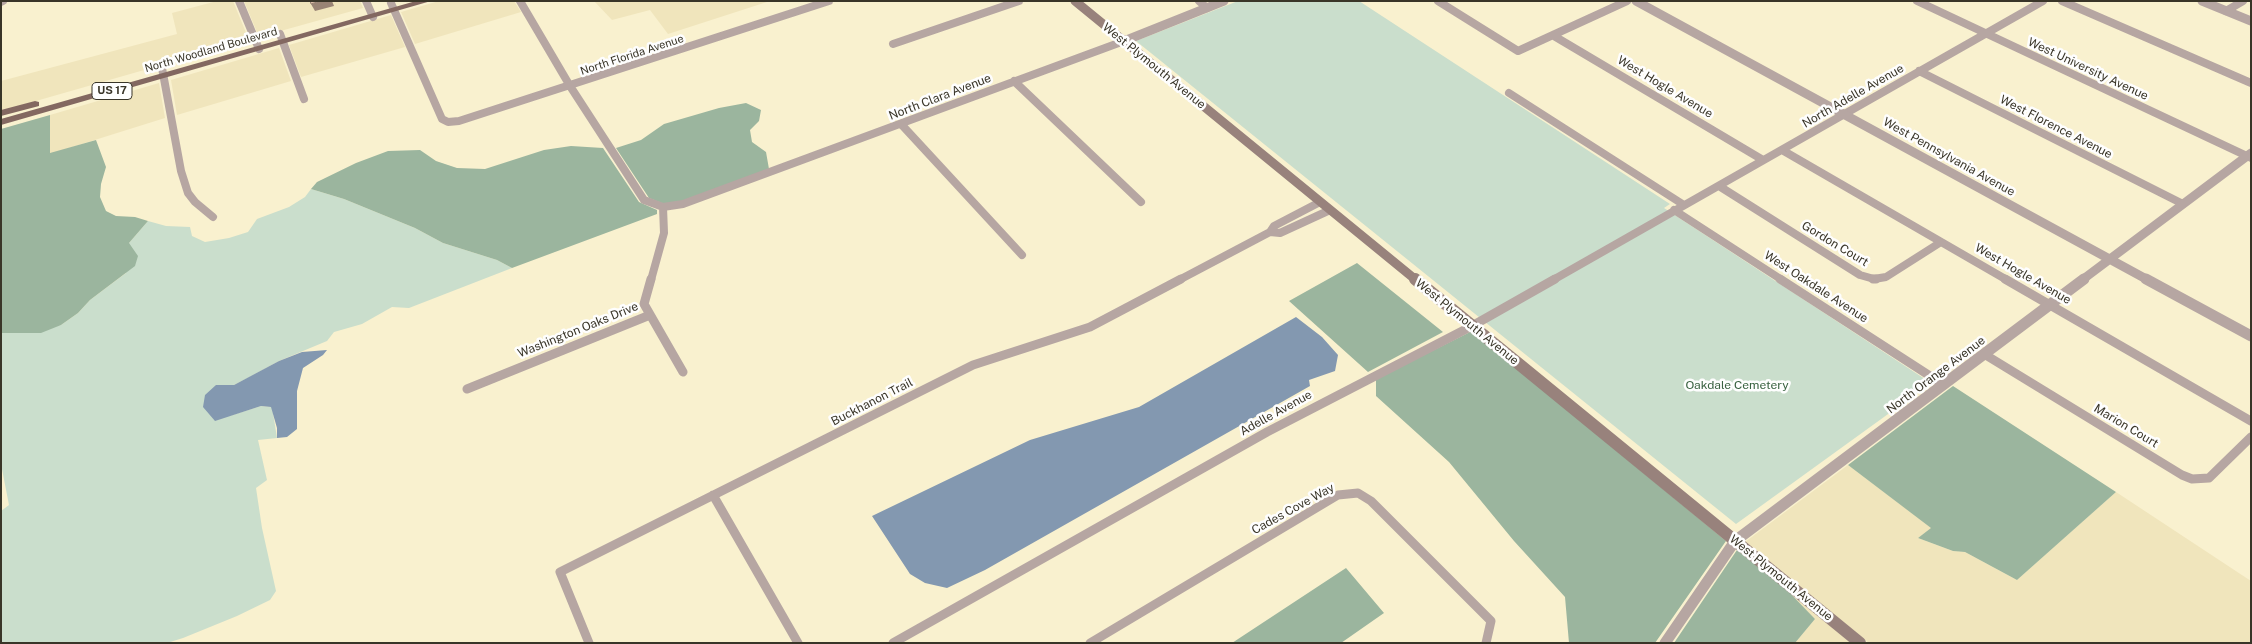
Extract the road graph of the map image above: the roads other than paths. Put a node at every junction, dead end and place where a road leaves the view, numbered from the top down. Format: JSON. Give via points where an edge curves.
{"nodes":[{"id":1,"x":239,"y":1,"type":"edge"},
{"id":2,"x":427,"y":1,"type":"edge"},
{"id":3,"x":520,"y":1,"type":"edge"},
{"id":4,"x":829,"y":1,"type":"edge"},
{"id":5,"x":1019,"y":1,"type":"edge"},
{"id":6,"x":1075,"y":1,"type":"edge"},
{"id":7,"x":1198,"y":1,"type":"edge"},
{"id":8,"x":1224,"y":1,"type":"edge"},
{"id":9,"x":1438,"y":1,"type":"edge"},
{"id":10,"x":1627,"y":1,"type":"edge"},
{"id":11,"x":1636,"y":1,"type":"edge"},
{"id":12,"x":1917,"y":1,"type":"edge"},
{"id":13,"x":2043,"y":1,"type":"edge"},
{"id":14,"x":2062,"y":1,"type":"edge"},
{"id":15,"x":2202,"y":1,"type":"edge"},
{"id":16,"x":2243,"y":1,"type":"edge"},
{"id":17,"x":394,"y":5,"type":"edge"},
{"id":18,"x":1207,"y":8,"type":"junction"},
{"id":19,"x":369,"y":9,"type":"edge"},
{"id":20,"x":2226,"y":11,"type":"junction"},
{"id":21,"x":2251,"y":21,"type":"edge"},
{"id":22,"x":1985,"y":33,"type":"junction"},
{"id":23,"x":1554,"y":36,"type":"junction"},
{"id":24,"x":281,"y":38,"type":"junction"},
{"id":25,"x":1124,"y":41,"type":"junction"},
{"id":26,"x":893,"y":44,"type":"dead end"},
{"id":27,"x":257,"y":45,"type":"junction"},
{"id":28,"x":1920,"y":71,"type":"junction"},
{"id":29,"x":163,"y":72,"type":"junction"},
{"id":30,"x":1014,"y":81,"type":"junction"},
{"id":31,"x":2251,"y":83,"type":"edge"},
{"id":32,"x":570,"y":86,"type":"junction"},
{"id":33,"x":1509,"y":93,"type":"dead end"},
{"id":34,"x":304,"y":99,"type":"dead end"},
{"id":35,"x":1,"y":113,"type":"edge"},
{"id":36,"x":1843,"y":114,"type":"junction"},
{"id":37,"x":1,"y":122,"type":"edge"},
{"id":38,"x":901,"y":124,"type":"junction"},
{"id":39,"x":1782,"y":150,"type":"junction"},
{"id":40,"x":2250,"y":156,"type":"edge"},
{"id":41,"x":1763,"y":160,"type":"junction"},
{"id":42,"x":1719,"y":186,"type":"junction"},
{"id":43,"x":1141,"y":202,"type":"dead end"},
{"id":44,"x":2183,"y":204,"type":"junction"},
{"id":45,"x":1684,"y":205,"type":"junction"},
{"id":46,"x":1325,"y":206,"type":"junction"},
{"id":47,"x":663,"y":207,"type":"junction"},
{"id":48,"x":1674,"y":210,"type":"junction"},
{"id":49,"x":213,"y":217,"type":"dead end"},
{"id":50,"x":1941,"y":242,"type":"junction"},
{"id":51,"x":1022,"y":255,"type":"dead end"},
{"id":52,"x":2110,"y":259,"type":"junction"},
{"id":53,"x":2049,"y":304,"type":"junction"},
{"id":54,"x":650,"y":315,"type":"junction"},
{"id":55,"x":1472,"y":326,"type":"junction"},
{"id":56,"x":2251,"y":336,"type":"edge"},
{"id":57,"x":1984,"y":354,"type":"junction"},
{"id":58,"x":683,"y":372,"type":"dead end"},
{"id":59,"x":1944,"y":385,"type":"junction"},
{"id":60,"x":466,"y":389,"type":"dead end"},
{"id":61,"x":2251,"y":420,"type":"edge"},
{"id":62,"x":2251,"y":438,"type":"edge"},
{"id":63,"x":712,"y":495,"type":"junction"},
{"id":64,"x":1735,"y":541,"type":"junction"},
{"id":65,"x":589,"y":643,"type":"edge"},
{"id":66,"x":798,"y":643,"type":"edge"},
{"id":67,"x":893,"y":643,"type":"edge"},
{"id":68,"x":1090,"y":643,"type":"edge"},
{"id":69,"x":1486,"y":643,"type":"edge"},
{"id":70,"x":1665,"y":643,"type":"edge"},
{"id":71,"x":1860,"y":643,"type":"edge"}],
"edges":[{"from":1,"to":27,"type":"street"},
{"from":2,"to":17,"type":"main road","name":"North Woodland Boulevard","number":"US 17"},
{"from":3,"to":32,"type":"street"},
{"from":4,"to":32,"type":"street","name":"North Florida Avenue"},
{"from":5,"to":26,"type":"street"},
{"from":6,"to":25,"type":"main road","name":"West Plymouth Avenue"},
{"from":7,"to":18,"type":"street"},
{"from":8,"to":18,"type":"street","name":"North Clara Avenue"},
{"from":9,"to":23,"type":"street","via":[[1518,51]]},
{"from":10,"to":23,"type":"street"},
{"from":11,"to":36,"type":"street","name":"West Pennsylvania Avenue"},
{"from":12,"to":22,"type":"street","name":"West University Avenue"},
{"from":13,"to":22,"type":"street","name":"North Adelle Avenue"},
{"from":14,"to":31,"type":"street"},
{"from":15,"to":20,"type":"street"},
{"from":16,"to":20,"type":"street"},
{"from":17,"to":19,"type":"main road","name":"North Woodland Boulevard","number":"US 17"},
{"from":17,"to":32,"type":"street","name":"North Florida Avenue","via":[[442,119],[448,122]]},
{"from":18,"to":25,"type":"street","name":"North Clara Avenue"},
{"from":19,"to":24,"type":"main road","name":"North Woodland Boulevard","number":"US 17"},
{"from":20,"to":21,"type":"street"},
{"from":22,"to":28,"type":"street","name":"North Adelle Avenue"},
{"from":22,"to":40,"type":"street","name":"West University Avenue"},
{"from":23,"to":41,"type":"street","name":"West Hogle Avenue"},
{"from":24,"to":27,"type":"main road","name":"North Woodland Boulevard","number":"US 17"},
{"from":24,"to":34,"type":"street"},
{"from":25,"to":30,"type":"street","name":"North Clara Avenue"},
{"from":25,"to":46,"type":"main road","name":"West Plymouth Avenue"},
{"from":27,"to":29,"type":"main road","name":"North Woodland Boulevard","number":"US 17"},
{"from":28,"to":36,"type":"street","name":"North Adelle Avenue"},
{"from":28,"to":44,"type":"street","name":"West Florence Avenue"},
{"from":29,"to":35,"type":"main road","name":"North Woodland Boulevard","number":"US 17"},
{"from":29,"to":37,"type":"main road","name":"North Woodland Boulevard","number":"US 17"},
{"from":29,"to":49,"type":"street","via":[[181,171],[188,192]]},
{"from":30,"to":38,"type":"street","name":"North Clara Avenue"},
{"from":30,"to":43,"type":"street"},
{"from":32,"to":47,"type":"street","via":[[644,200]]},
{"from":33,"to":45,"type":"street"},
{"from":36,"to":39,"type":"street","name":"North Adelle Avenue"},
{"from":36,"to":52,"type":"street","name":"West Pennsylvania Avenue"},
{"from":38,"to":47,"type":"street","name":"North Clara Avenue","via":[[682,204]]},
{"from":38,"to":51,"type":"street"},
{"from":39,"to":41,"type":"street","name":"North Adelle Avenue"},
{"from":39,"to":50,"type":"street","name":"West Hogle Avenue"},
{"from":40,"to":44,"type":"street","name":"North Orange Avenue"},
{"from":41,"to":42,"type":"street","name":"North Adelle Avenue"},
{"from":42,"to":45,"type":"street","name":"North Adelle Avenue"},
{"from":42,"to":50,"type":"street","name":"Gordon Court","via":[[1860,275],[1874,279],[1886,277]]},
{"from":44,"to":52,"type":"street","name":"North Orange Avenue"},
{"from":45,"to":48,"type":"street","name":"North Adelle Avenue"},
{"from":46,"to":55,"type":"main road","name":"West Plymouth Avenue"},
{"from":46,"to":63,"type":"street","name":"Buckhanon Trail","via":[[1280,233],[1270,232],[1090,327],[973,365]]},
{"from":47,"to":54,"type":"street","name":"Washington Oaks Drive","via":[[664,233],[644,304]]},
{"from":48,"to":55,"type":"street","name":"Adelle Avenue"},
{"from":48,"to":59,"type":"street","name":"West Oakdale Avenue"},
{"from":50,"to":53,"type":"street","name":"West Hogle Avenue"},
{"from":52,"to":53,"type":"street","name":"North Orange Avenue"},
{"from":52,"to":56,"type":"street","name":"West Pennsylvania Avenue"},
{"from":53,"to":57,"type":"street","name":"North Orange Avenue"},
{"from":53,"to":61,"type":"street","name":"West Hogle Avenue"},
{"from":54,"to":58,"type":"street"},
{"from":54,"to":60,"type":"street","name":"Washington Oaks Drive"},
{"from":55,"to":64,"type":"main road","name":"West Plymouth Avenue"},
{"from":55,"to":67,"type":"street","name":"Adelle Avenue","via":[[1267,432]]},
{"from":57,"to":59,"type":"street","name":"North Orange Avenue"},
{"from":57,"to":62,"type":"street","name":"Marion Court","via":[[2192,479],[2209,478]]},
{"from":59,"to":64,"type":"street","name":"North Orange Avenue"},
{"from":63,"to":65,"type":"street","name":"Buckhanon Trail","via":[[560,572]]},
{"from":63,"to":66,"type":"street"},
{"from":64,"to":70,"type":"street","name":"North Orange Avenue"},
{"from":64,"to":71,"type":"main road","name":"West Plymouth Avenue"},
{"from":68,"to":69,"type":"street","name":"Cades Cove Way","via":[[1338,495],[1358,493],[1371,500],[1491,621]]}]}
